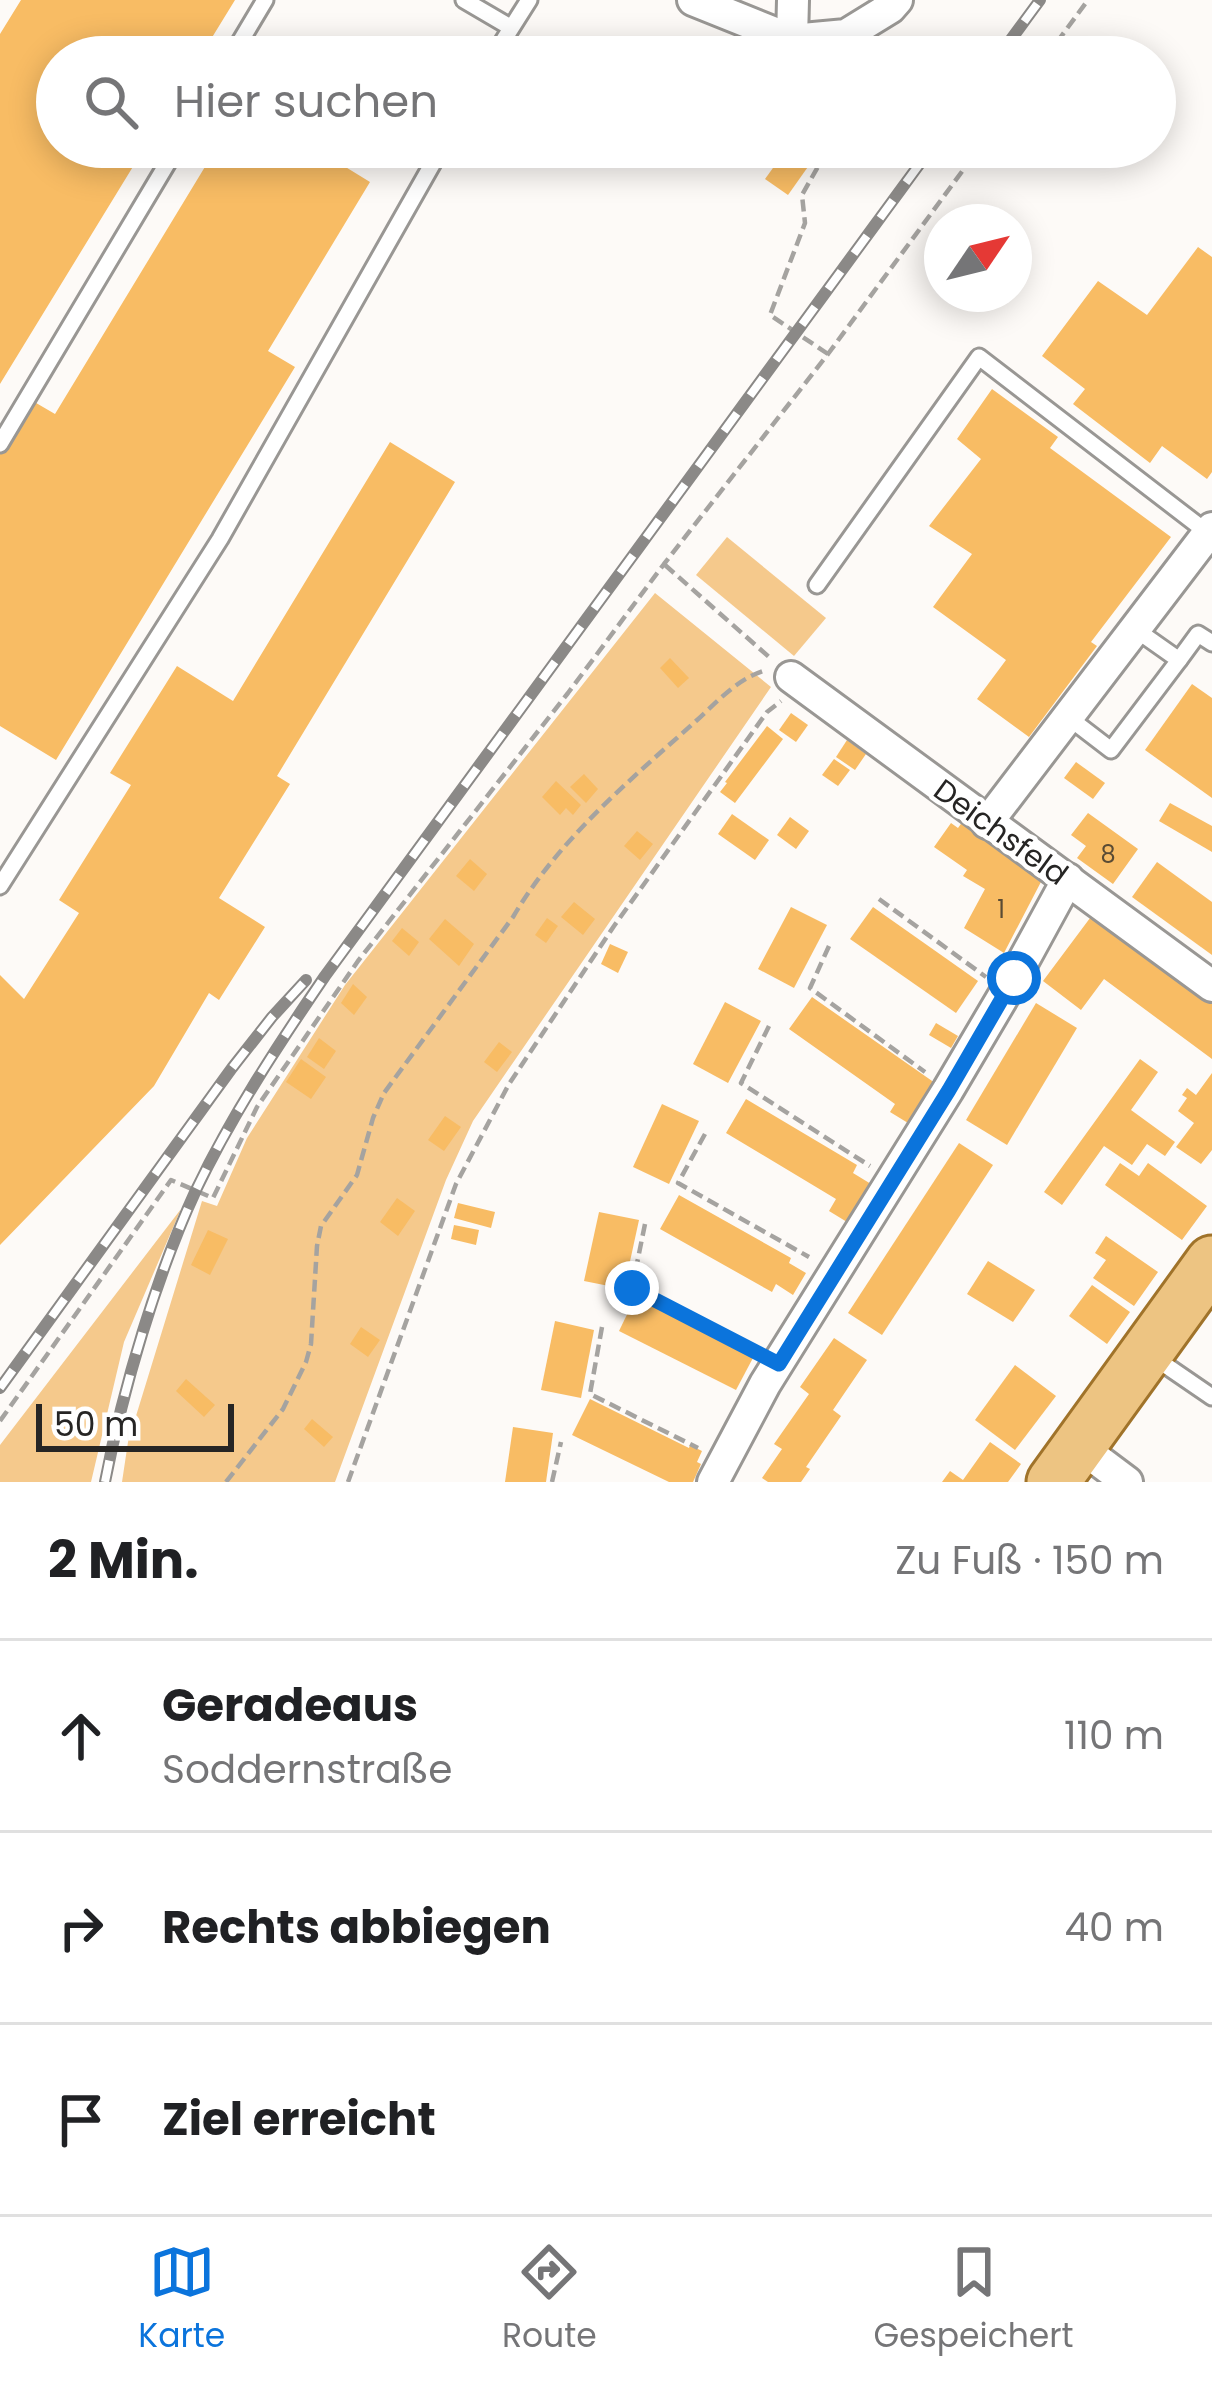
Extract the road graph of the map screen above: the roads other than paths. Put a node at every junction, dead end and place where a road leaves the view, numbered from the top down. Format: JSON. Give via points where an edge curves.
{"nodes":[{"id":1,"x":265,"y":0,"type":"edge"},
{"id":2,"x":464,"y":0,"type":"edge"},
{"id":3,"x":529,"y":0,"type":"edge"},
{"id":4,"x":693,"y":0,"type":"edge"},
{"id":5,"x":793,"y":0,"type":"edge"},
{"id":6,"x":897,"y":0,"type":"edge"},
{"id":7,"x":510,"y":28,"type":"junction"},
{"id":8,"x":244,"y":36,"type":"edge"},
{"id":9,"x":505,"y":36,"type":"edge"},
{"id":10,"x":782,"y":36,"type":"edge"},
{"id":11,"x":792,"y":36,"type":"edge"},
{"id":12,"x":835,"y":36,"type":"edge"},
{"id":13,"x":164,"y":168,"type":"edge"},
{"id":14,"x":430,"y":168,"type":"edge"},
{"id":15,"x":0,"y":443,"type":"edge"},
{"id":16,"x":1210,"y":530,"type":"edge"},
{"id":17,"x":817,"y":585,"type":"dead end"},
{"id":18,"x":1135,"y":629,"type":"junction"},
{"id":19,"x":1212,"y":644,"type":"edge"},
{"id":20,"x":1179,"y":660,"type":"junction"},
{"id":21,"x":800,"y":684,"type":"road end"},
{"id":22,"x":1068,"y":717,"type":"junction"},
{"id":23,"x":987,"y":824,"type":"junction"},
{"id":24,"x":1068,"y":879,"type":"junction"},
{"id":25,"x":0,"y":886,"type":"edge"},
{"id":26,"x":1212,"y":986,"type":"edge"},
{"id":27,"x":1212,"y":1262,"type":"edge"},
{"id":28,"x":1146,"y":1353,"type":"junction"},
{"id":29,"x":1212,"y":1396,"type":"edge"},
{"id":30,"x":1066,"y":1464,"type":"edge"},
{"id":31,"x":718,"y":1471,"type":"edge"},
{"id":32,"x":1127,"y":1482,"type":"edge"}],
"edges":[{"from":1,"to":8,"type":"lane"},
{"from":2,"to":7,"type":"lane"},
{"from":3,"to":7,"type":"lane"},
{"from":4,"to":10,"type":"street"},
{"from":5,"to":11,"type":"street"},
{"from":6,"to":12,"type":"street"},
{"from":7,"to":9,"type":"lane"},
{"from":13,"to":15,"type":"lane"},
{"from":14,"to":25,"type":"lane","via":[[220,539]]},
{"from":16,"to":17,"type":"lane","via":[[980,356]]},
{"from":16,"to":18,"type":"street"},
{"from":18,"to":20,"type":"lane"},
{"from":18,"to":22,"type":"street"},
{"from":19,"to":20,"type":"lane","via":[[1198,634]]},
{"from":20,"to":22,"type":"lane","via":[[1111,750]]},
{"from":21,"to":23,"type":"street","name":"Deichsfeld"},
{"from":22,"to":23,"type":"street"},
{"from":23,"to":24,"type":"street","name":"Deichsfeld"},
{"from":24,"to":26,"type":"street","name":"Deichsfeld"},
{"from":24,"to":31,"type":"street"},
{"from":27,"to":28,"type":"main road"},
{"from":28,"to":29,"type":"lane"},
{"from":28,"to":30,"type":"main road"},
{"from":30,"to":32,"type":"street"}]}
